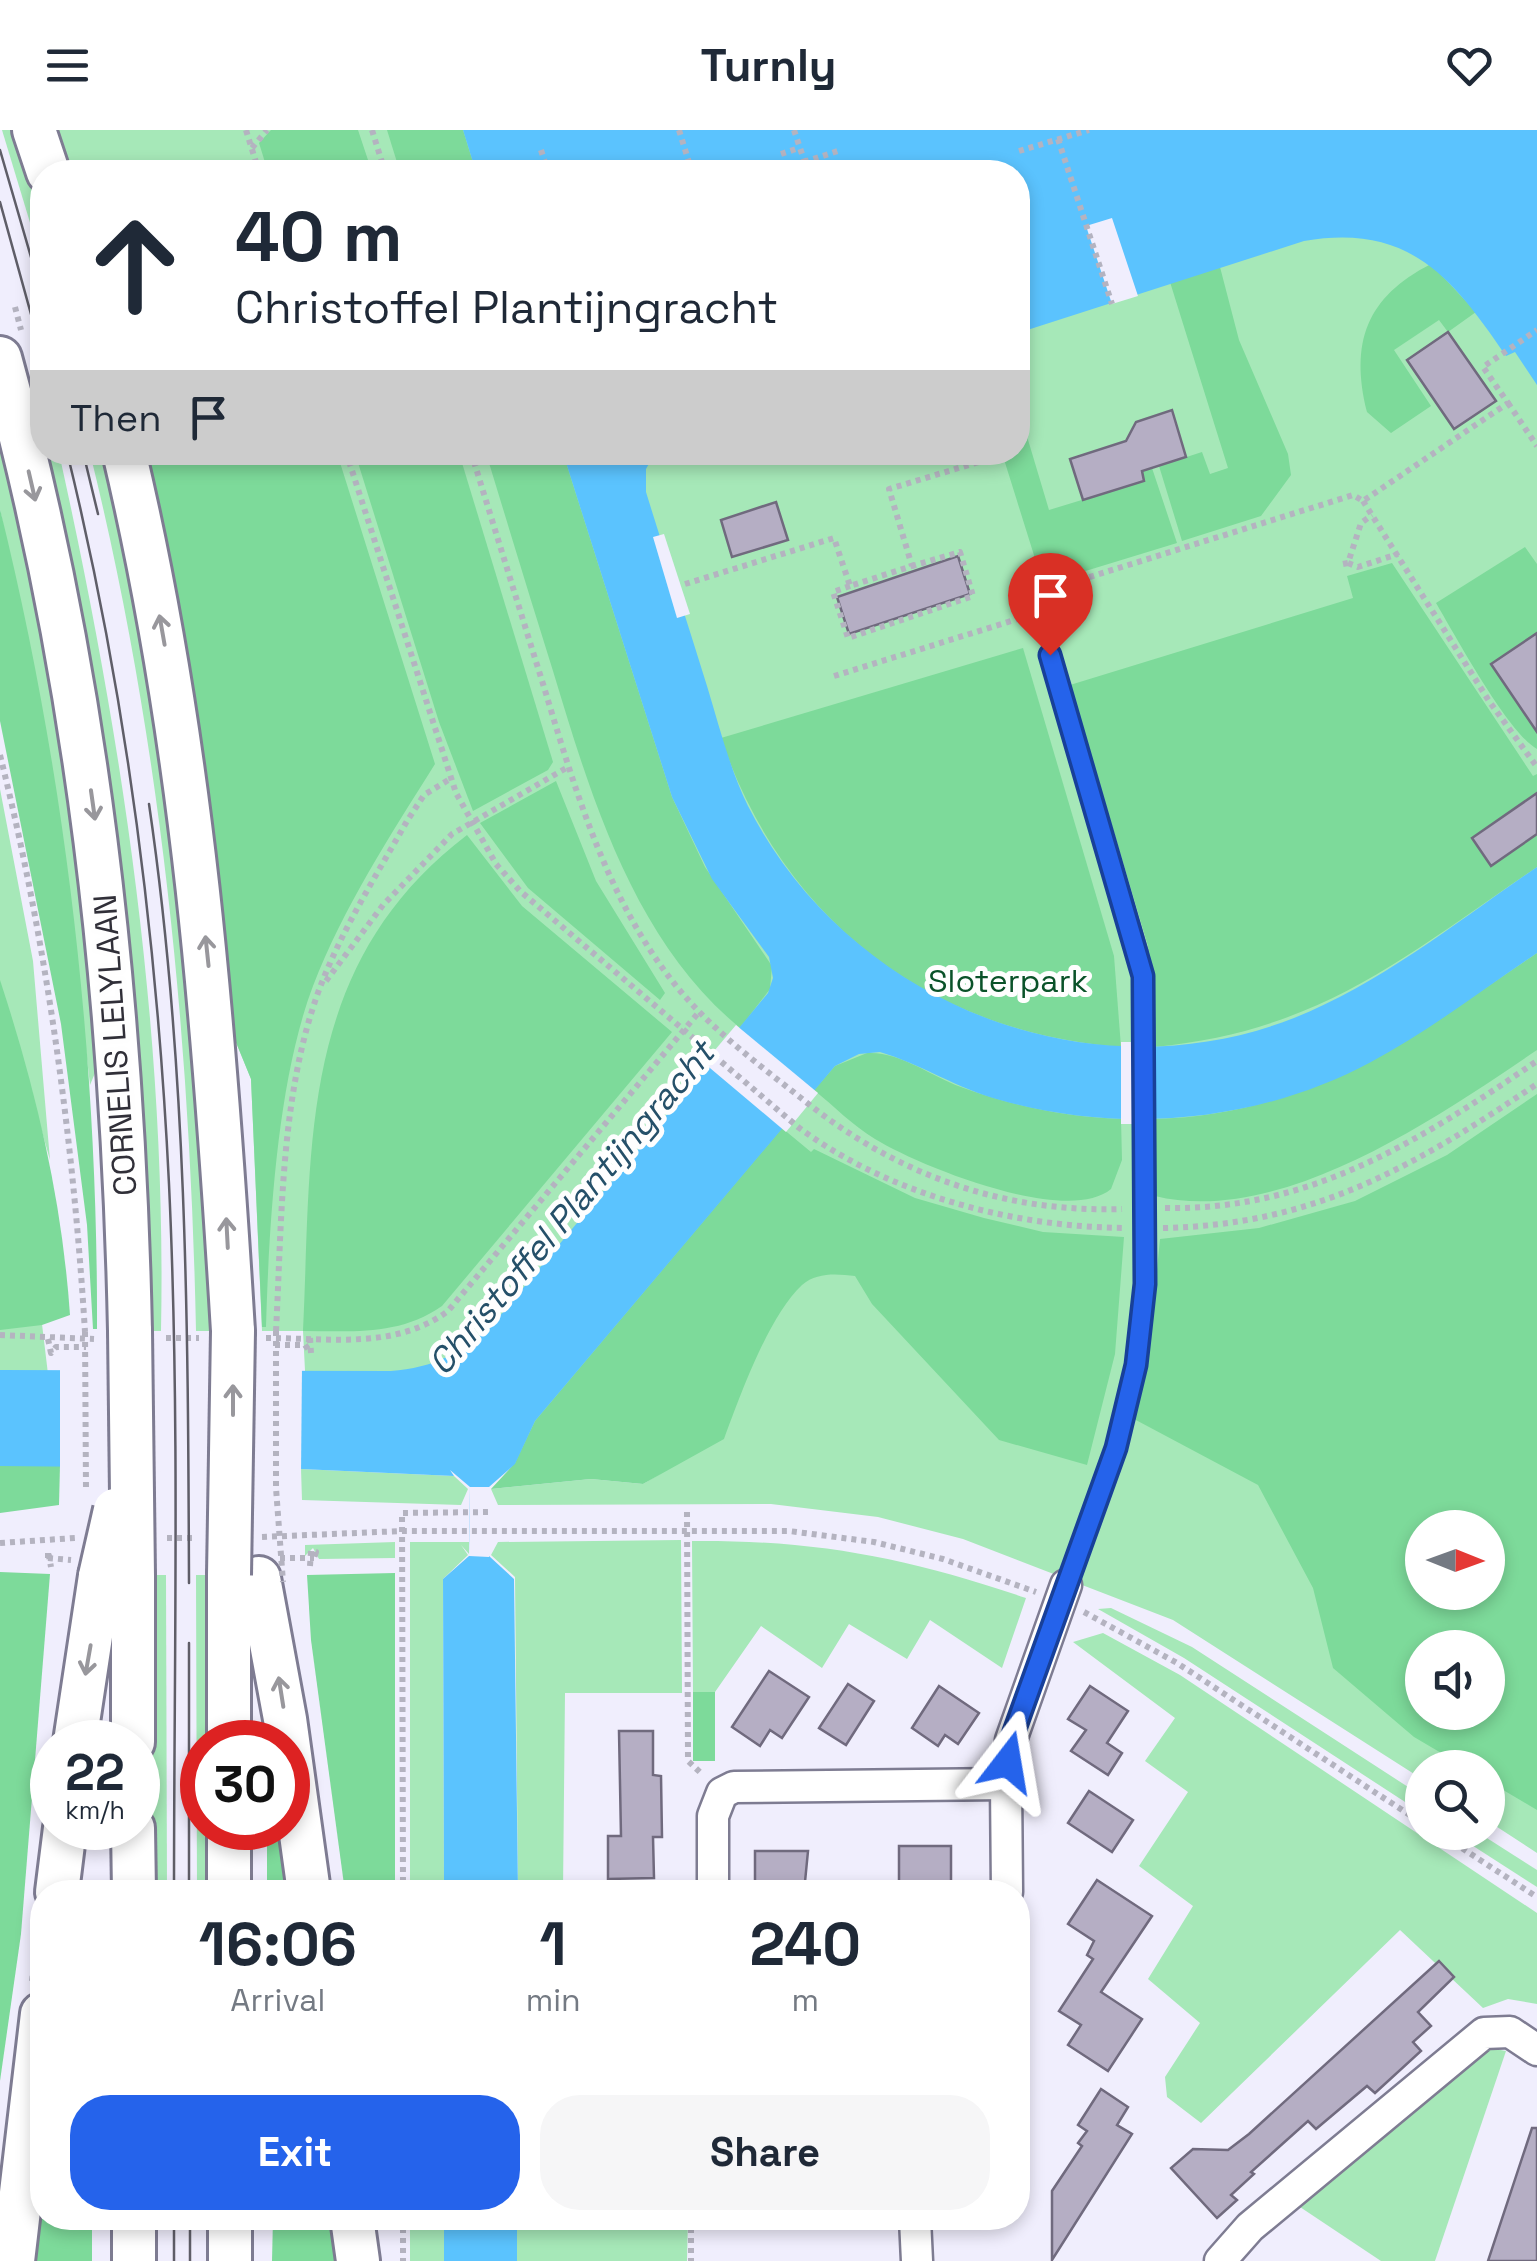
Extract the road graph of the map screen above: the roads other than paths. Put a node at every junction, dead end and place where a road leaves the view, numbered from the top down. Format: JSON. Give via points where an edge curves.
{"nodes":[{"id":1,"x":34,"y":130,"type":"edge"},
{"id":2,"x":44,"y":160,"type":"edge"},
{"id":3,"x":0,"y":358,"type":"edge"},
{"id":4,"x":127,"y":465,"type":"edge"},
{"id":5,"x":1050,"y":655,"type":"dead end"},
{"id":6,"x":106,"y":1565,"type":"junction"},
{"id":7,"x":263,"y":1573,"type":"junction"},
{"id":8,"x":1063,"y":1594,"type":"joint"},
{"id":9,"x":79,"y":1720,"type":"edge"},
{"id":10,"x":130,"y":1720,"type":"edge"},
{"id":11,"x":233,"y":1720,"type":"edge"},
{"id":12,"x":1006,"y":1784,"type":"junction"},
{"id":13,"x":62,"y":1850,"type":"edge"},
{"id":14,"x":134,"y":1850,"type":"edge"},
{"id":15,"x":229,"y":1850,"type":"edge"},
{"id":16,"x":58,"y":1880,"type":"edge"},
{"id":17,"x":134,"y":1880,"type":"edge"},
{"id":18,"x":229,"y":1880,"type":"edge"},
{"id":19,"x":306,"y":1880,"type":"edge"},
{"id":20,"x":713,"y":1880,"type":"edge"},
{"id":21,"x":1007,"y":1880,"type":"edge"},
{"id":22,"x":1537,"y":2050,"type":"edge"},
{"id":23,"x":30,"y":2116,"type":"edge"},
{"id":24,"x":134,"y":2230,"type":"edge"},
{"id":25,"x":230,"y":2230,"type":"edge"},
{"id":26,"x":354,"y":2230,"type":"edge"},
{"id":27,"x":915,"y":2230,"type":"edge"},
{"id":28,"x":13,"y":2261,"type":"edge"},
{"id":29,"x":134,"y":2261,"type":"edge"},
{"id":30,"x":230,"y":2261,"type":"edge"},
{"id":31,"x":358,"y":2261,"type":"edge"},
{"id":32,"x":917,"y":2261,"type":"edge"},
{"id":33,"x":1220,"y":2261,"type":"edge"}],
"edges":[{"from":1,"to":2,"type":"main road"},
{"from":3,"to":6,"type":"main road","name":"CORNELIS LELYLAAN","one_way":true,"bridge":true,"via":[[68,653],[103,880],[120,1057],[130,1436]]},
{"from":7,"to":4,"type":"main road","one_way":true,"bridge":true,"via":[[233,1470],[234,1336],[198,861],[160,618]]},
{"from":5,"to":8,"type":"lane","via":[[1139,953],[1144,1016],[1142,1319],[1128,1406]]},
{"from":6,"to":9,"type":"main road","one_way":true},
{"from":6,"to":10,"type":"main road","name":"CORNELIS LELYLAAN"},
{"from":7,"to":11,"type":"main road"},
{"from":19,"to":7,"type":"main road","one_way":true},
{"from":8,"to":12,"type":"street","via":[[1011,1740]]},
{"from":12,"to":20,"type":"street","via":[[750,1785],[722,1793],[713,1816]]},
{"from":12,"to":21,"type":"street"},
{"from":13,"to":16,"type":"main road"},
{"from":14,"to":17,"type":"main road"},
{"from":15,"to":18,"type":"main road"},
{"from":22,"to":33,"type":"street","via":[[1510,2032],[1484,2033],[1250,2228]]},
{"from":23,"to":28,"type":"main road"},
{"from":24,"to":29,"type":"main road"},
{"from":25,"to":30,"type":"main road"},
{"from":26,"to":31,"type":"main road"},
{"from":27,"to":32,"type":"street"}]}
